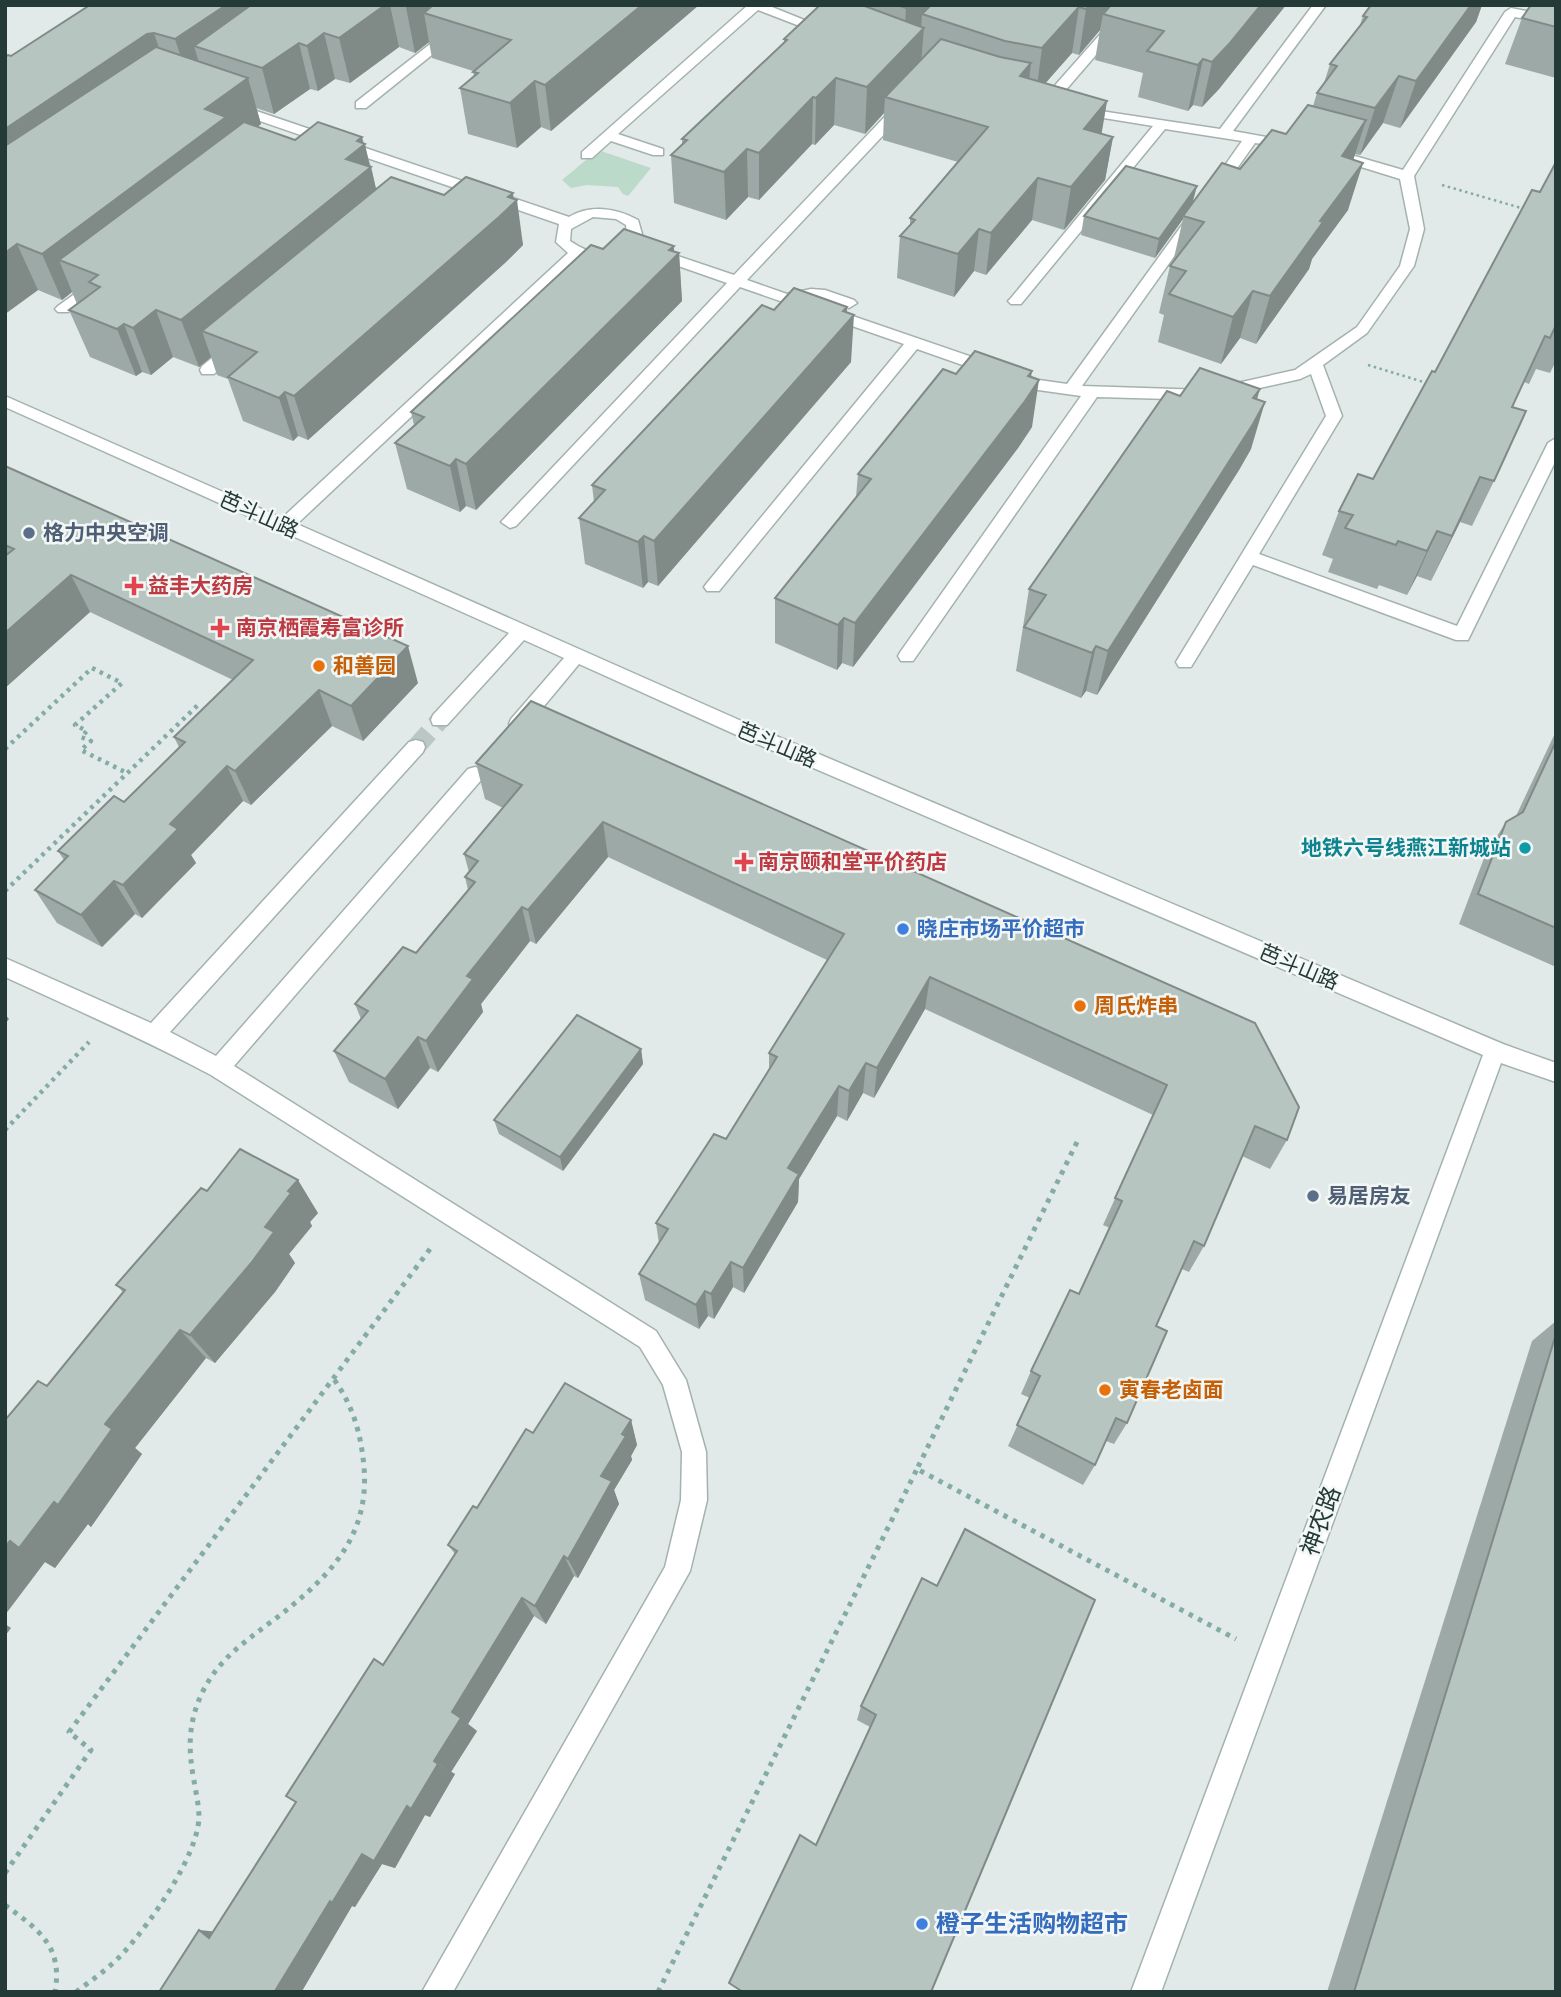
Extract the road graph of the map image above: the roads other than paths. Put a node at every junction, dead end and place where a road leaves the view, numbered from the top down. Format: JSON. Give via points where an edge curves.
{"nodes":[{"id":1,"x":488,"y":5,"type":"edge"},
{"id":2,"x":755,"y":5,"type":"edge"},
{"id":3,"x":1133,"y":5,"type":"edge"},
{"id":4,"x":1320,"y":5,"type":"edge"},
{"id":5,"x":789,"y":10,"type":"edge"},
{"id":6,"x":1556,"y":22,"type":"edge"},
{"id":7,"x":845,"y":39,"type":"edge"},
{"id":8,"x":915,"y":93,"type":"edge"},
{"id":9,"x":218,"y":102,"type":"edge"},
{"id":10,"x":360,"y":106,"type":"dead end"},
{"id":11,"x":1161,"y":125,"type":"junction"},
{"id":12,"x":1223,"y":135,"type":"junction"},
{"id":13,"x":609,"y":136,"type":"junction"},
{"id":14,"x":1251,"y":139,"type":"junction"},
{"id":15,"x":658,"y":152,"type":"dead end"},
{"id":16,"x":587,"y":155,"type":"dead end"},
{"id":17,"x":1407,"y":176,"type":"junction"},
{"id":18,"x":569,"y":222,"type":"junction"},
{"id":19,"x":630,"y":245,"type":"junction"},
{"id":20,"x":577,"y":253,"type":"junction"},
{"id":21,"x":105,"y":276,"type":"edge"},
{"id":22,"x":737,"y":282,"type":"junction"},
{"id":23,"x":786,"y":299,"type":"junction"},
{"id":24,"x":1016,"y":301,"type":"dead end"},
{"id":25,"x":849,"y":303,"type":"dead end"},
{"id":26,"x":63,"y":309,"type":"edge"},
{"id":27,"x":250,"y":335,"type":"edge"},
{"id":28,"x":913,"y":343,"type":"junction"},
{"id":29,"x":1315,"y":363,"type":"junction"},
{"id":30,"x":208,"y":370,"type":"dead end"},
{"id":31,"x":1071,"y":389,"type":"junction"},
{"id":32,"x":1092,"y":391,"type":"junction"},
{"id":33,"x":5,"y":401,"type":"edge"},
{"id":34,"x":1556,"y":443,"type":"edge"},
{"id":35,"x":510,"y":522,"type":"dead end"},
{"id":36,"x":284,"y":526,"type":"junction"},
{"id":37,"x":1249,"y":557,"type":"junction"},
{"id":38,"x":713,"y":587,"type":"dead end"},
{"id":39,"x":521,"y":631,"type":"junction"},
{"id":40,"x":576,"y":656,"type":"junction"},
{"id":41,"x":907,"y":656,"type":"dead end"},
{"id":42,"x":1185,"y":662,"type":"dead end"},
{"id":43,"x":440,"y":720,"type":"tunnel mouth"},
{"id":44,"x":507,"y":736,"type":"edge"},
{"id":45,"x":416,"y":747,"type":"tunnel mouth"},
{"id":46,"x":475,"y":774,"type":"dead end"},
{"id":47,"x":5,"y":967,"type":"edge"},
{"id":48,"x":155,"y":1034,"type":"junction"},
{"id":49,"x":1495,"y":1051,"type":"junction"},
{"id":50,"x":219,"y":1068,"type":"junction"},
{"id":51,"x":1556,"y":1073,"type":"edge"},
{"id":52,"x":437,"y":1992,"type":"edge"},
{"id":53,"x":1146,"y":1992,"type":"edge"}],
"edges":[{"from":1,"to":10,"type":"street"},
{"from":2,"to":5,"type":"street"},
{"from":2,"to":13,"type":"street"},
{"from":3,"to":11,"type":"street","via":[[1041,102]]},
{"from":4,"to":12,"type":"street"},
{"from":5,"to":7,"type":"street"},
{"from":6,"to":17,"type":"street","via":[[1511,12]]},
{"from":8,"to":22,"type":"street"},
{"from":9,"to":18,"type":"street","via":[[434,182]]},
{"from":11,"to":12,"type":"street"},
{"from":11,"to":24,"type":"street"},
{"from":12,"to":14,"type":"street"},
{"from":13,"to":15,"type":"street"},
{"from":13,"to":16,"type":"street"},
{"from":14,"to":17,"type":"street","via":[[1309,148]]},
{"from":14,"to":31,"type":"street"},
{"from":17,"to":29,"type":"street","via":[[1417,229],[1408,266],[1362,330]]},
{"from":18,"to":19,"type":"street","via":[[593,213],[619,216],[635,228]]},
{"from":18,"to":20,"type":"street","via":[[563,242]]},
{"from":19,"to":20,"type":"street","via":[[612,255]]},
{"from":19,"to":22,"type":"street"},
{"from":20,"to":36,"type":"street"},
{"from":21,"to":26,"type":"street"},
{"from":22,"to":23,"type":"street"},
{"from":22,"to":35,"type":"street"},
{"from":23,"to":25,"type":"street","via":[[821,292]]},
{"from":23,"to":28,"type":"street"},
{"from":27,"to":30,"type":"street"},
{"from":28,"to":31,"type":"street","via":[[1037,385]]},
{"from":28,"to":38,"type":"street"},
{"from":29,"to":32,"type":"street","via":[[1300,374],[1206,395]]},
{"from":29,"to":37,"type":"street","via":[[1335,416]]},
{"from":31,"to":32,"type":"street"},
{"from":32,"to":41,"type":"street"},
{"from":33,"to":36,"type":"street","name":"芭斗山路"},
{"from":34,"to":37,"type":"street","via":[[1462,635]]},
{"from":36,"to":39,"type":"street","name":"芭斗山路"},
{"from":37,"to":42,"type":"street"},
{"from":39,"to":40,"type":"street","name":"芭斗山路"},
{"from":39,"to":43,"type":"street"},
{"from":40,"to":44,"type":"street"},
{"from":40,"to":49,"type":"street","name":"芭斗山路"},
{"from":45,"to":48,"type":"street"},
{"from":46,"to":50,"type":"street"},
{"from":47,"to":48,"type":"street"},
{"from":48,"to":50,"type":"street"},
{"from":49,"to":51,"type":"street","name":"芭斗山路"},
{"from":49,"to":53,"type":"street","name":"神农路"},
{"from":50,"to":52,"type":"street","via":[[648,1339],[674,1380],[694,1452],[694,1500],[677,1572]]}]}
